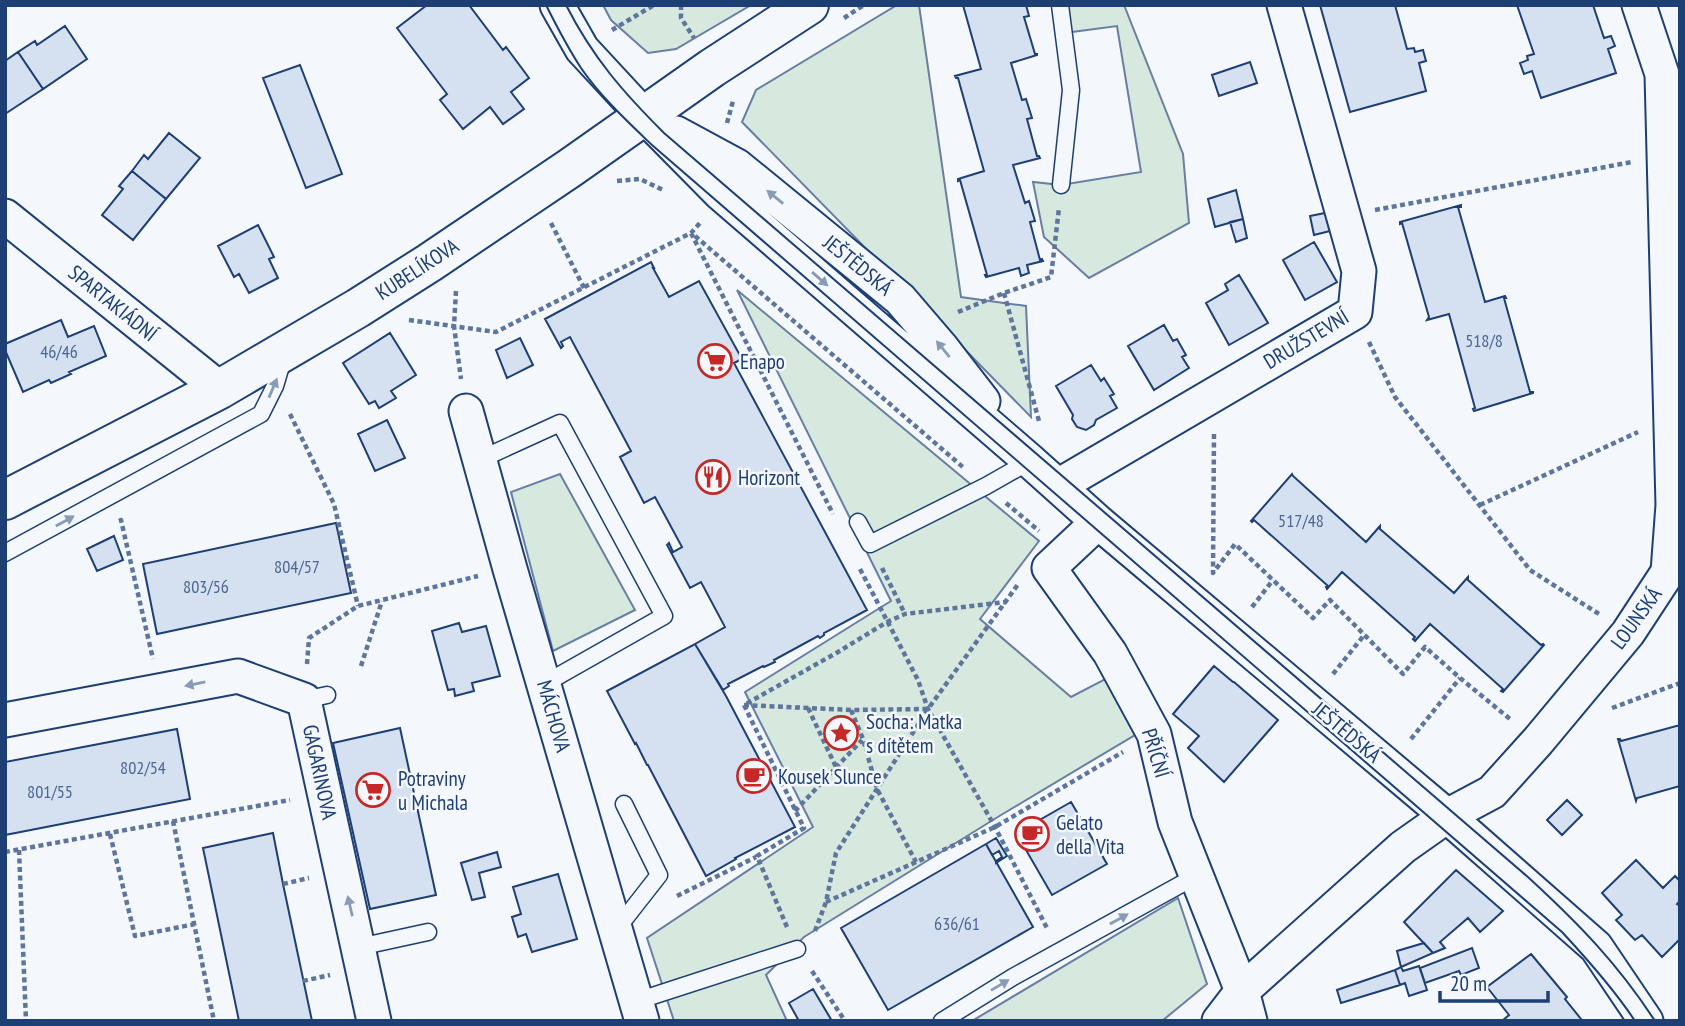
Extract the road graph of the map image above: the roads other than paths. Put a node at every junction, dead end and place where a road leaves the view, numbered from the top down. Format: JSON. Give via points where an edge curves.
{"nodes":[{"id":1,"x":557,"y":5,"type":"edge"},
{"id":2,"x":1060,"y":5,"type":"edge"},
{"id":3,"x":1284,"y":5,"type":"edge"},
{"id":4,"x":1639,"y":5,"type":"edge"},
{"id":5,"x":825,"y":12,"type":"edge"},
{"id":6,"x":644,"y":116,"type":"junction"},
{"id":7,"x":1061,"y":185,"type":"road end"},
{"id":8,"x":5,"y":216,"type":"edge"},
{"id":9,"x":280,"y":369,"type":"junction"},
{"id":10,"x":220,"y":390,"type":"junction"},
{"id":11,"x":466,"y":411,"type":"road end"},
{"id":12,"x":1036,"y":447,"type":"junction"},
{"id":13,"x":479,"y":460,"type":"junction"},
{"id":14,"x":1058,"y":486,"type":"junction"},
{"id":15,"x":5,"y":500,"type":"edge"},
{"id":16,"x":1091,"y":516,"type":"junction"},
{"id":17,"x":858,"y":522,"type":"dead end"},
{"id":18,"x":5,"y":553,"type":"edge"},
{"id":19,"x":544,"y":684,"type":"junction"},
{"id":20,"x":5,"y":720,"type":"edge"},
{"id":21,"x":624,"y":804,"type":"dead end"},
{"id":22,"x":1447,"y":816,"type":"junction"},
{"id":23,"x":1196,"y":876,"type":"junction"},
{"id":24,"x":616,"y":930,"type":"junction"},
{"id":25,"x":428,"y":932,"type":"dead end"},
{"id":26,"x":359,"y":947,"type":"junction"},
{"id":27,"x":797,"y":949,"type":"road end"},
{"id":28,"x":1246,"y":1006,"type":"edge"},
{"id":29,"x":639,"y":1011,"type":"edge"},
{"id":30,"x":374,"y":1021,"type":"edge"},
{"id":31,"x":942,"y":1021,"type":"edge"},
{"id":32,"x":1219,"y":1021,"type":"edge"},
{"id":33,"x":1646,"y":1021,"type":"edge"}],
"edges":[{"from":1,"to":6,"type":"street","name":"JEŠTĚDSKÁ","via":[[582,49]]},
{"from":2,"to":7,"type":"lane","via":[[1071,90]]},
{"from":3,"to":14,"type":"street","name":"DRUŽSTEVNÍ","via":[[1359,271],[1355,312]]},
{"from":4,"to":22,"type":"street","name":"LOUNSKÁ","via":[[1662,74],[1673,505],[1668,572],[1628,633],[1492,792]]},
{"from":5,"to":6,"type":"street","name":"KUBELÍKOVA","via":[[712,68]]},
{"from":6,"to":9,"type":"street","name":"KUBELÍKOVA"},
{"from":6,"to":12,"type":"street","name":"JEŠTĚDSKÁ","via":[[737,166],[900,299]]},
{"from":8,"to":10,"type":"street","name":"SPARTAKIÁDNÍ"},
{"from":9,"to":10,"type":"street","name":"KUBELÍKOVA"},
{"from":18,"to":9,"type":"lane","one_way":true,"via":[[261,414]]},
{"from":10,"to":15,"type":"street","name":"KUBELÍKOVA"},
{"from":11,"to":13,"type":"street","name":"MÁCHOVA"},
{"from":12,"to":14,"type":"street","name":"JEŠTĚDSKÁ"},
{"from":12,"to":17,"type":"lane","via":[[986,486],[870,544]]},
{"from":13,"to":19,"type":"street","name":"MÁCHOVA"},
{"from":13,"to":19,"type":"lane","via":[[560,423],[664,616]]},
{"from":14,"to":16,"type":"street","name":"JEŠTĚDSKÁ"},
{"from":16,"to":22,"type":"street","name":"JEŠTĚDSKÁ"},
{"from":16,"to":23,"type":"street","name":"PŘÍČNÍ","via":[[1048,568],[1110,653],[1154,734],[1175,822]]},
{"from":19,"to":24,"type":"street","name":"MÁCHOVA"},
{"from":26,"to":20,"type":"street","name":"GAGARINOVA","one_way":true,"via":[[325,794],[316,698],[240,668],[160,691]]},
{"from":21,"to":24,"type":"lane","via":[[659,875]]},
{"from":22,"to":28,"type":"street","name":"LOUNSKÁ","via":[[1403,847]]},
{"from":22,"to":33,"type":"street","name":"JEŠTĚDSKÁ","via":[[1596,947]]},
{"from":23,"to":28,"type":"street","name":"PŘÍČNÍ"},
{"from":31,"to":23,"type":"lane","one_way":true},
{"from":24,"to":29,"type":"street","name":"MÁCHOVA"},
{"from":25,"to":26,"type":"lane"},
{"from":26,"to":30,"type":"street","name":"GAGARINOVA"},
{"from":27,"to":29,"type":"lane"},
{"from":28,"to":32,"type":"street","name":"LOUNSKÁ"}]}
